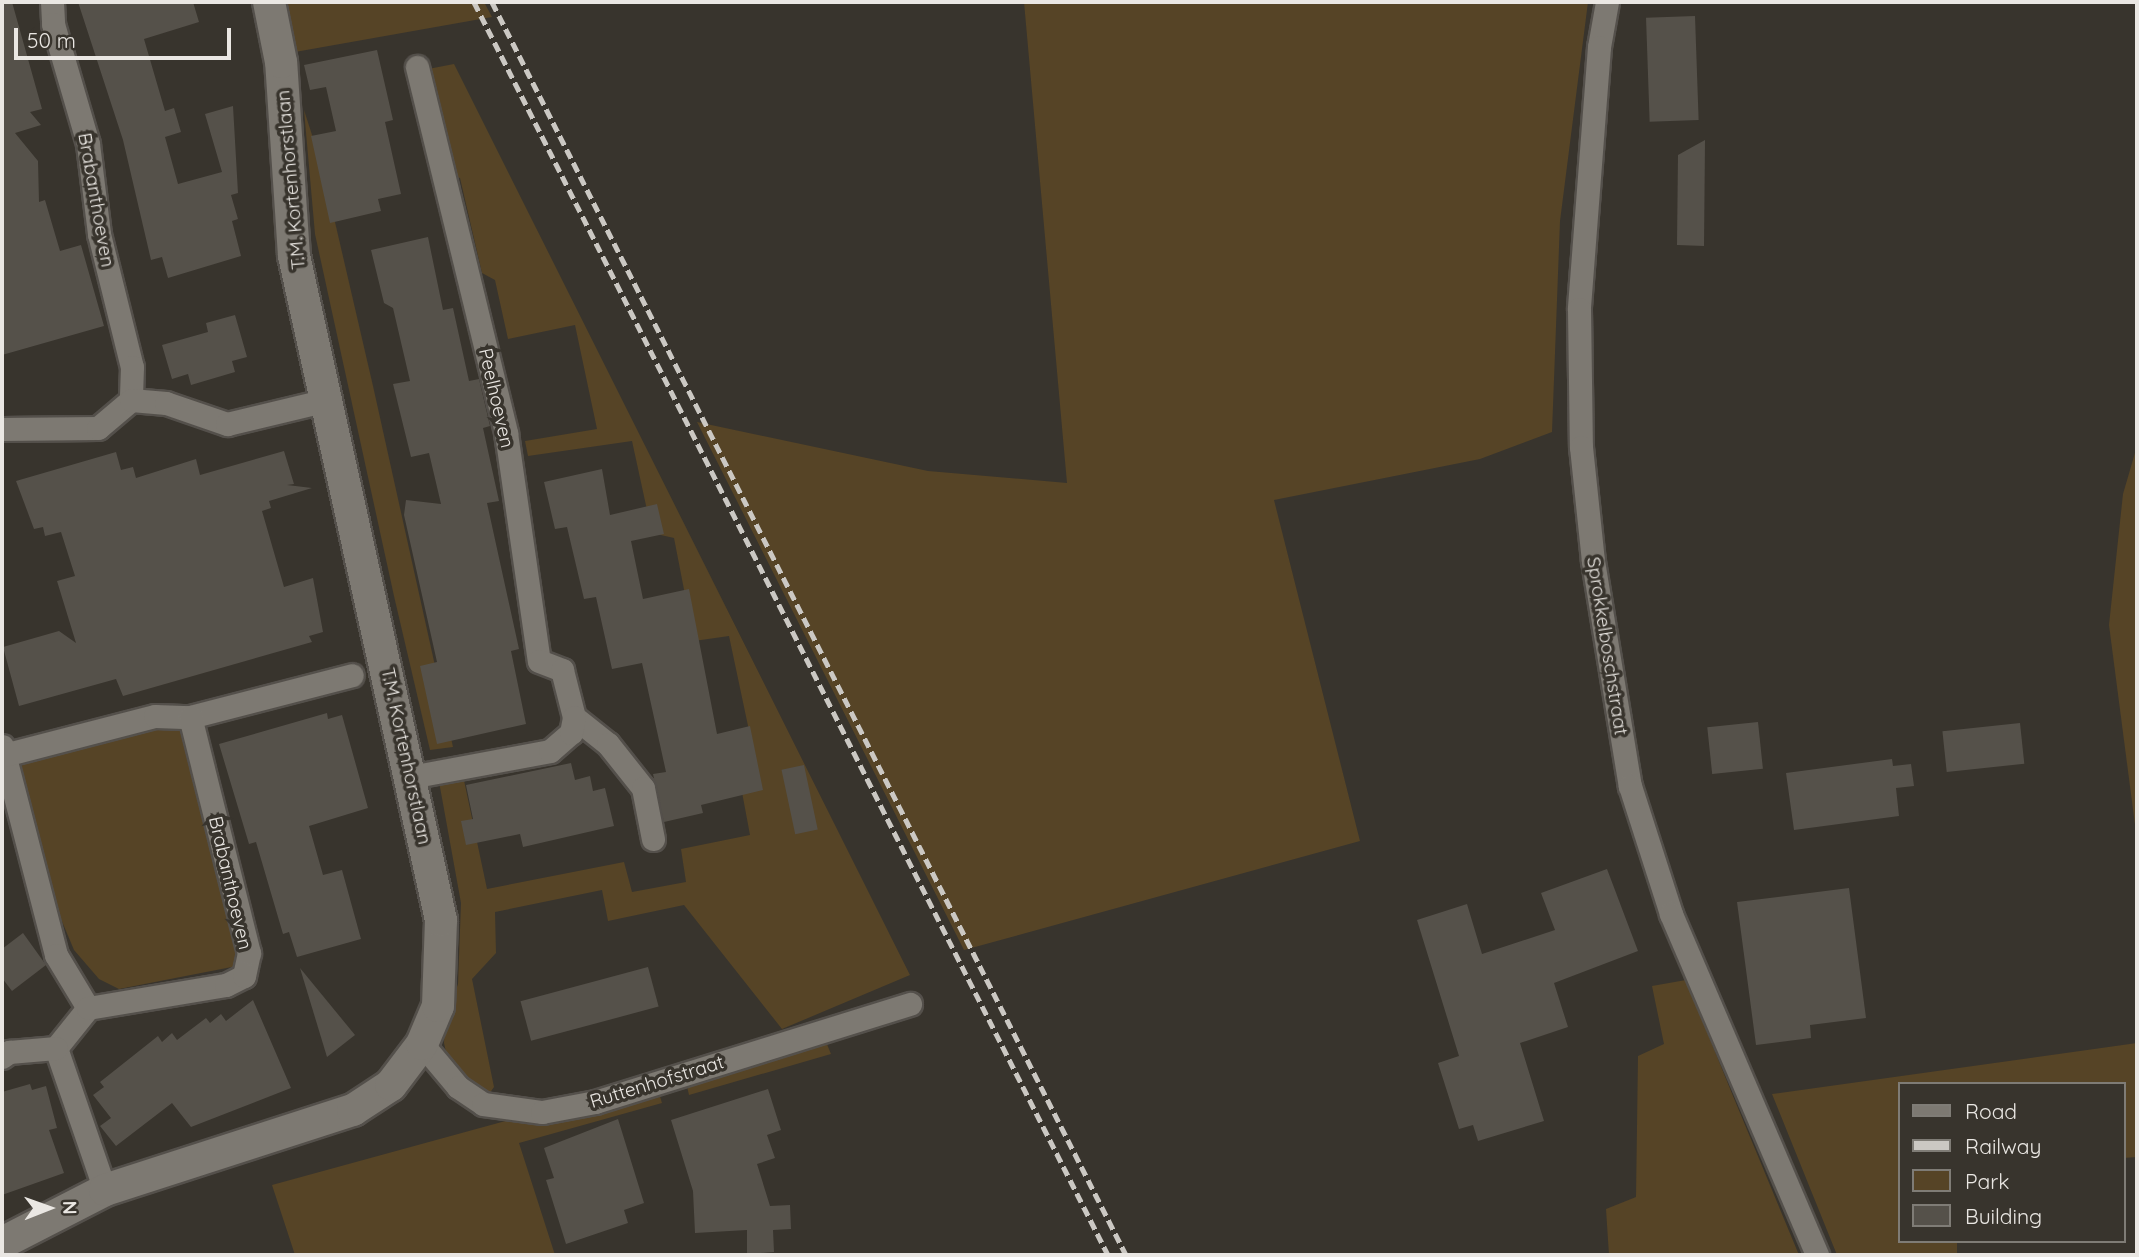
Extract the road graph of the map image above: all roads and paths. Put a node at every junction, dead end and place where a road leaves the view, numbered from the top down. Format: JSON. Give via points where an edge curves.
{"nodes":[{"id":1,"x":52,"y":2,"type":"edge"},
{"id":2,"x":269,"y":2,"type":"edge"},
{"id":3,"x":1607,"y":2,"type":"edge"},
{"id":4,"x":417,"y":67,"type":"dead end"},
{"id":5,"x":131,"y":400,"type":"junction"},
{"id":6,"x":327,"y":400,"type":"junction"},
{"id":7,"x":2,"y":429,"type":"edge"},
{"id":8,"x":352,"y":675,"type":"dead end"},
{"id":9,"x":190,"y":717,"type":"junction"},
{"id":10,"x":573,"y":718,"type":"junction"},
{"id":11,"x":3,"y":751,"type":"edge"},
{"id":12,"x":410,"y":777,"type":"junction"},
{"id":13,"x":653,"y":839,"type":"dead end"},
{"id":14,"x":910,"y":1004,"type":"dead end"},
{"id":15,"x":88,"y":1008,"type":"junction"},
{"id":16,"x":422,"y":1044,"type":"junction"},
{"id":17,"x":55,"y":1048,"type":"junction"},
{"id":18,"x":2,"y":1057,"type":"edge"},
{"id":19,"x":106,"y":1190,"type":"junction"},
{"id":20,"x":2,"y":1243,"type":"edge"},
{"id":21,"x":1817,"y":1255,"type":"edge"}],
"edges":[{"from":1,"to":5,"type":"street","name":"Brabanthoeven","via":[[53,24],[88,144],[99,234],[132,367]]},
{"from":2,"to":6,"type":"street","name":"T.M. Kortenhorstlaan","via":[[281,62],[294,256]]},
{"from":3,"to":21,"type":"street","name":"Sprokkelboschstraat","via":[[1599,47],[1579,309],[1581,447],[1593,561],[1627,773],[1671,914]]},
{"from":4,"to":10,"type":"street","name":"Peelhoeven","via":[[506,433],[539,661],[562,670]]},
{"from":5,"to":6,"type":"street","via":[[166,402],[227,424]]},
{"from":5,"to":7,"type":"street","via":[[99,428]]},
{"from":6,"to":12,"type":"street","name":"T.M. Kortenhorstlaan"},
{"from":8,"to":9,"type":"street"},
{"from":9,"to":11,"type":"street","via":[[155,716]]},
{"from":9,"to":15,"type":"street","name":"Brabanthoeven","via":[[249,953],[244,976],[226,985]]},
{"from":10,"to":12,"type":"street","via":[[571,733],[550,751]]},
{"from":10,"to":13,"type":"street","via":[[608,744],[643,789]]},
{"from":11,"to":15,"type":"street","via":[[56,955]]},
{"from":12,"to":16,"type":"street","name":"T.M. Kortenhorstlaan","via":[[441,920],[438,1006]]},
{"from":14,"to":16,"type":"street","name":"Ruttenhofstraat","via":[[595,1102],[542,1112],[483,1104],[458,1087]]},
{"from":15,"to":17,"type":"street"},
{"from":16,"to":19,"type":"street","name":"T.M. Kortenhorstlaan","via":[[391,1085],[353,1110]]},
{"from":17,"to":18,"type":"street","via":[[9,1052]]},
{"from":17,"to":19,"type":"street"},
{"from":19,"to":20,"type":"street","name":"T.M. Kortenhorstlaan"}]}
